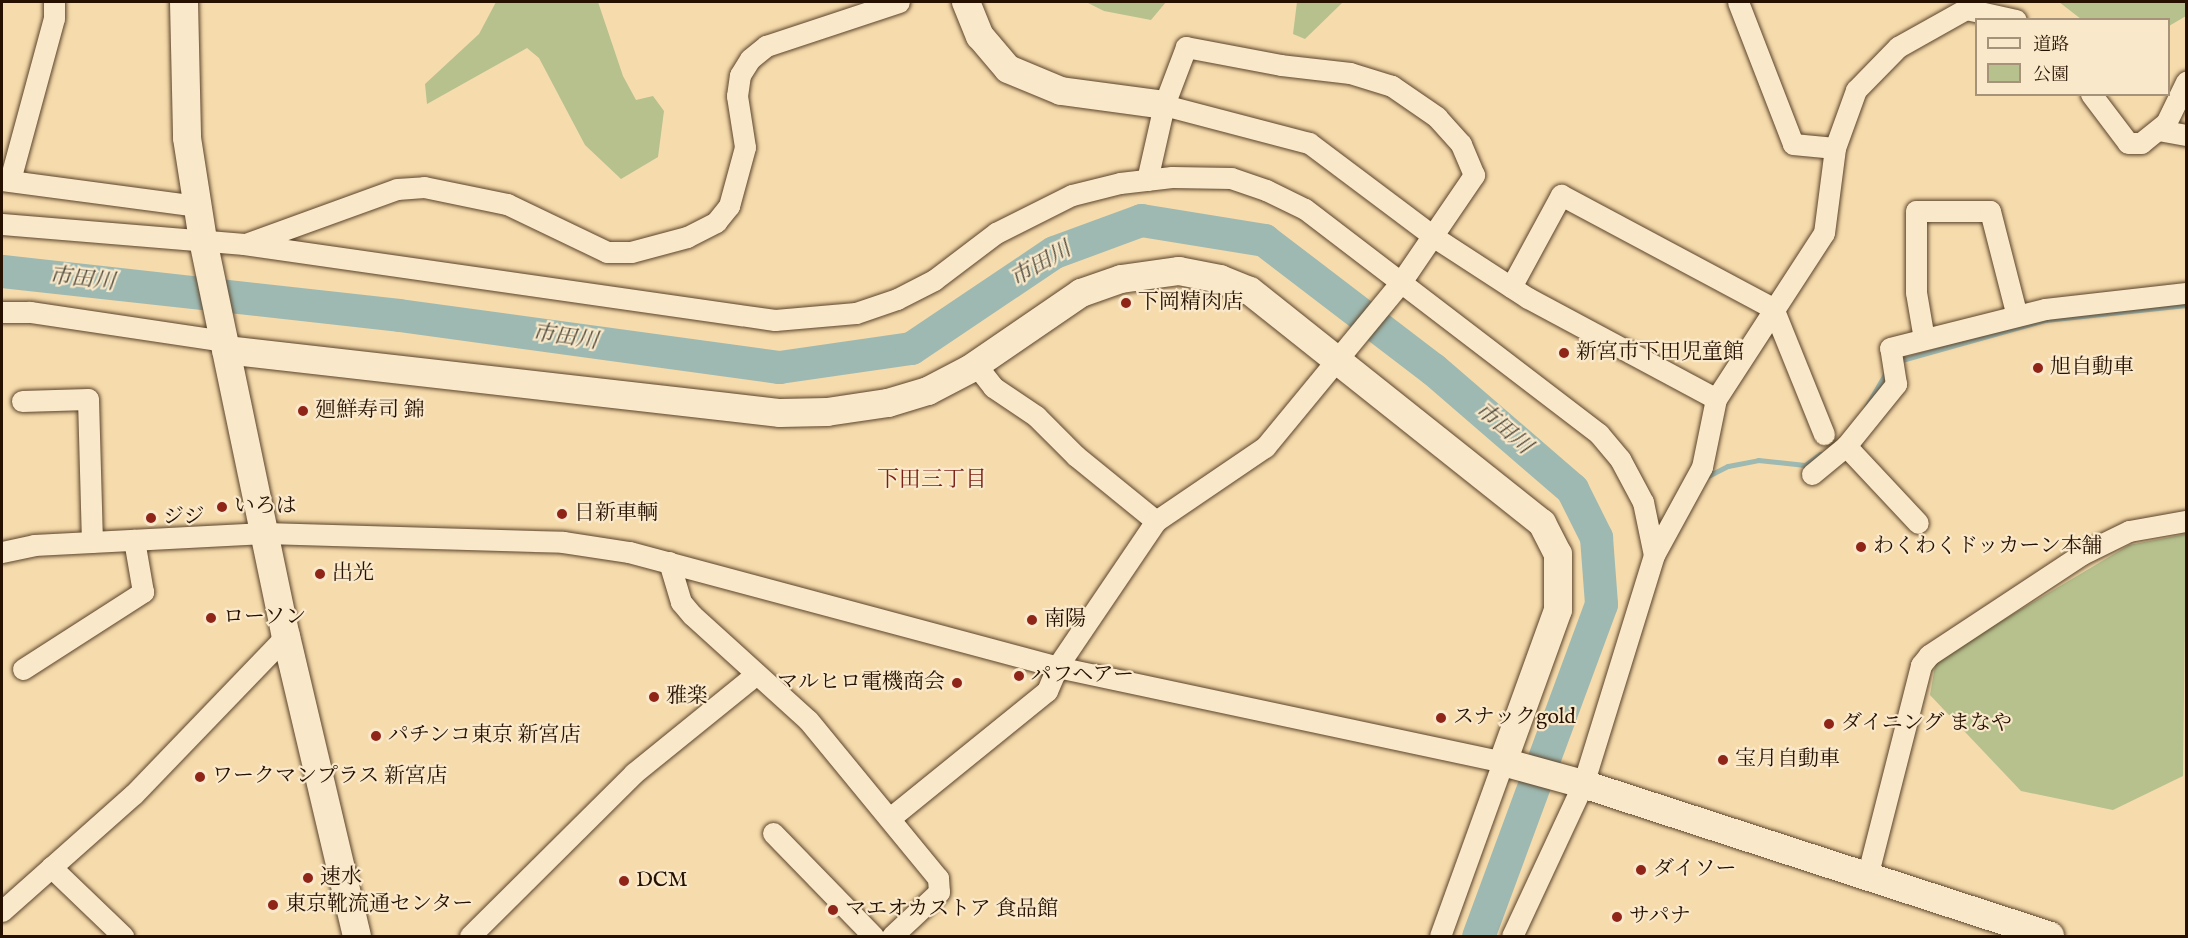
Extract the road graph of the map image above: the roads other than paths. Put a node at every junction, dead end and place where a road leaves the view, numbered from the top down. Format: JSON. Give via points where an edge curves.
{"nodes":[{"id":1,"x":184,"y":2,"type":"edge"},
{"id":2,"x":897,"y":2,"type":"edge"},
{"id":3,"x":966,"y":2,"type":"edge"},
{"id":4,"x":1738,"y":2,"type":"edge"},
{"id":5,"x":59,"y":7,"type":"edge"},
{"id":6,"x":2007,"y":18,"type":"edge"},
{"id":7,"x":2187,"y":82,"type":"edge"},
{"id":8,"x":2093,"y":96,"type":"edge"},
{"id":9,"x":1164,"y":105,"type":"junction"},
{"id":10,"x":2158,"y":130,"type":"junction"},
{"id":11,"x":2187,"y":135,"type":"edge"},
{"id":12,"x":1835,"y":148,"type":"junction"},
{"id":13,"x":6,"y":180,"type":"edge"},
{"id":14,"x":1147,"y":180,"type":"junction"},
{"id":15,"x":198,"y":206,"type":"junction"},
{"id":16,"x":2,"y":224,"type":"edge"},
{"id":17,"x":1434,"y":237,"type":"junction"},
{"id":18,"x":203,"y":240,"type":"junction"},
{"id":19,"x":244,"y":244,"type":"junction"},
{"id":20,"x":1401,"y":282,"type":"junction"},
{"id":21,"x":1511,"y":287,"type":"junction"},
{"id":22,"x":2187,"y":293,"type":"edge"},
{"id":23,"x":1773,"y":308,"type":"junction"},
{"id":24,"x":2,"y":312,"type":"edge"},
{"id":25,"x":2017,"y":316,"type":"junction"},
{"id":26,"x":1924,"y":339,"type":"junction"},
{"id":27,"x":226,"y":346,"type":"junction"},
{"id":28,"x":1338,"y":360,"type":"junction"},
{"id":29,"x":976,"y":365,"type":"junction"},
{"id":30,"x":1716,"y":399,"type":"junction"},
{"id":31,"x":22,"y":401,"type":"dead end"},
{"id":32,"x":1824,"y":434,"type":"dead end"},
{"id":33,"x":1846,"y":446,"type":"junction"},
{"id":34,"x":1812,"y":474,"type":"dead end"},
{"id":35,"x":1156,"y":521,"type":"junction"},
{"id":36,"x":2187,"y":521,"type":"edge"},
{"id":37,"x":1918,"y":523,"type":"dead end"},
{"id":38,"x":265,"y":533,"type":"junction"},
{"id":39,"x":134,"y":540,"type":"junction"},
{"id":40,"x":92,"y":542,"type":"junction"},
{"id":41,"x":2,"y":552,"type":"edge"},
{"id":42,"x":1654,"y":555,"type":"junction"},
{"id":43,"x":669,"y":562,"type":"junction"},
{"id":44,"x":286,"y":636,"type":"junction"},
{"id":45,"x":1057,"y":667,"type":"junction"},
{"id":46,"x":23,"y":669,"type":"dead end"},
{"id":47,"x":755,"y":675,"type":"junction"},
{"id":48,"x":1503,"y":762,"type":"junction"},
{"id":49,"x":1576,"y":783,"type":"junction"},
{"id":50,"x":890,"y":818,"type":"junction"},
{"id":51,"x":773,"y":833,"type":"dead end"},
{"id":52,"x":51,"y":867,"type":"junction"},
{"id":53,"x":1867,"y":877,"type":"junction"},
{"id":54,"x":2,"y":910,"type":"edge"},
{"id":55,"x":123,"y":936,"type":"edge"},
{"id":56,"x":357,"y":936,"type":"edge"},
{"id":57,"x":470,"y":936,"type":"edge"},
{"id":58,"x":873,"y":936,"type":"edge"},
{"id":59,"x":892,"y":936,"type":"edge"},
{"id":60,"x":1440,"y":936,"type":"edge"},
{"id":61,"x":1512,"y":936,"type":"edge"},
{"id":62,"x":2050,"y":936,"type":"edge"}],
"edges":[{"from":1,"to":15,"type":"street","via":[[187,138]]},
{"from":2,"to":19,"type":"street","via":[[766,46],[750,58],[740,75],[737,96],[745,147],[729,206],[716,222],[687,237],[632,252],[607,252],[507,204],[424,187],[397,189]]},
{"from":3,"to":9,"type":"street","via":[[980,36],[1008,69],[1061,91]]},
{"from":4,"to":12,"type":"street","via":[[1793,144]]},
{"from":5,"to":13,"type":"street"},
{"from":6,"to":12,"type":"street","via":[[1966,9],[1898,47],[1856,90]]},
{"from":7,"to":10,"type":"street","via":[[2166,123]]},
{"from":8,"to":10,"type":"street","via":[[2128,143],[2141,142]]},
{"from":9,"to":14,"type":"street"},
{"from":9,"to":17,"type":"street","via":[[1309,143]]},
{"from":9,"to":17,"type":"street","via":[[1186,47],[1281,66],[1350,73],[1392,86],[1437,117],[1461,144],[1474,175]]},
{"from":10,"to":11,"type":"street"},
{"from":12,"to":23,"type":"street","via":[[1824,233]]},
{"from":13,"to":15,"type":"street"},
{"from":14,"to":19,"type":"street","via":[[1072,195],[996,233],[934,280],[897,299],[856,313],[818,318],[775,320]]},
{"from":14,"to":20,"type":"street","via":[[1231,178],[1266,190],[1305,209]]},
{"from":15,"to":18,"type":"street"},
{"from":16,"to":18,"type":"street"},
{"from":17,"to":20,"type":"street"},
{"from":17,"to":21,"type":"street"},
{"from":18,"to":19,"type":"street"},
{"from":18,"to":27,"type":"street"},
{"from":20,"to":28,"type":"street"},
{"from":20,"to":42,"type":"street","via":[[1599,434],[1620,459],[1643,502]]},
{"from":21,"to":23,"type":"street","via":[[1561,195]]},
{"from":21,"to":30,"type":"street"},
{"from":22,"to":25,"type":"street","via":[[2045,309]]},
{"from":23,"to":30,"type":"street"},
{"from":23,"to":32,"type":"street"},
{"from":24,"to":27,"type":"street","via":[[30,312]]},
{"from":25,"to":26,"type":"street"},
{"from":25,"to":26,"type":"street","via":[[1990,211],[1916,211],[1916,292]]},
{"from":26,"to":33,"type":"street","via":[[1890,348],[1896,384]]},
{"from":27,"to":29,"type":"street","via":[[780,413],[888,403],[928,391]]},
{"from":27,"to":38,"type":"street"},
{"from":28,"to":29,"type":"street","via":[[1250,291],[1220,279],[1179,271],[1121,279],[1081,293]]},
{"from":28,"to":35,"type":"street","via":[[1266,447]]},
{"from":28,"to":48,"type":"street","via":[[1517,500],[1542,523],[1558,554],[1558,610]]},
{"from":29,"to":35,"type":"street","via":[[993,387],[1035,416],[1076,456]]},
{"from":30,"to":42,"type":"street","via":[[1702,466]]},
{"from":31,"to":40,"type":"street","via":[[88,399]]},
{"from":33,"to":34,"type":"street"},
{"from":33,"to":37,"type":"street"},
{"from":35,"to":45,"type":"street"},
{"from":36,"to":53,"type":"street","via":[[2129,531],[2082,554],[1929,656],[1921,665]]},
{"from":38,"to":39,"type":"street"},
{"from":38,"to":43,"type":"street","via":[[563,542]]},
{"from":38,"to":44,"type":"street"},
{"from":39,"to":40,"type":"street"},
{"from":39,"to":46,"type":"street","via":[[143,592]]},
{"from":40,"to":41,"type":"street","via":[[34,545]]},
{"from":42,"to":49,"type":"street"},
{"from":43,"to":45,"type":"street"},
{"from":43,"to":47,"type":"street","via":[[681,602]]},
{"from":44,"to":52,"type":"street","via":[[134,794]]},
{"from":44,"to":56,"type":"street"},
{"from":45,"to":48,"type":"street"},
{"from":45,"to":50,"type":"street","via":[[1047,691]]},
{"from":47,"to":50,"type":"street","via":[[808,720]]},
{"from":47,"to":57,"type":"street","via":[[634,773]]},
{"from":48,"to":49,"type":"street"},
{"from":48,"to":60,"type":"street"},
{"from":49,"to":53,"type":"street"},
{"from":49,"to":61,"type":"street"},
{"from":50,"to":59,"type":"street","via":[[938,878],[939,892]]},
{"from":51,"to":58,"type":"street"},
{"from":52,"to":54,"type":"street"},
{"from":52,"to":55,"type":"street"},
{"from":53,"to":62,"type":"street"}]}
